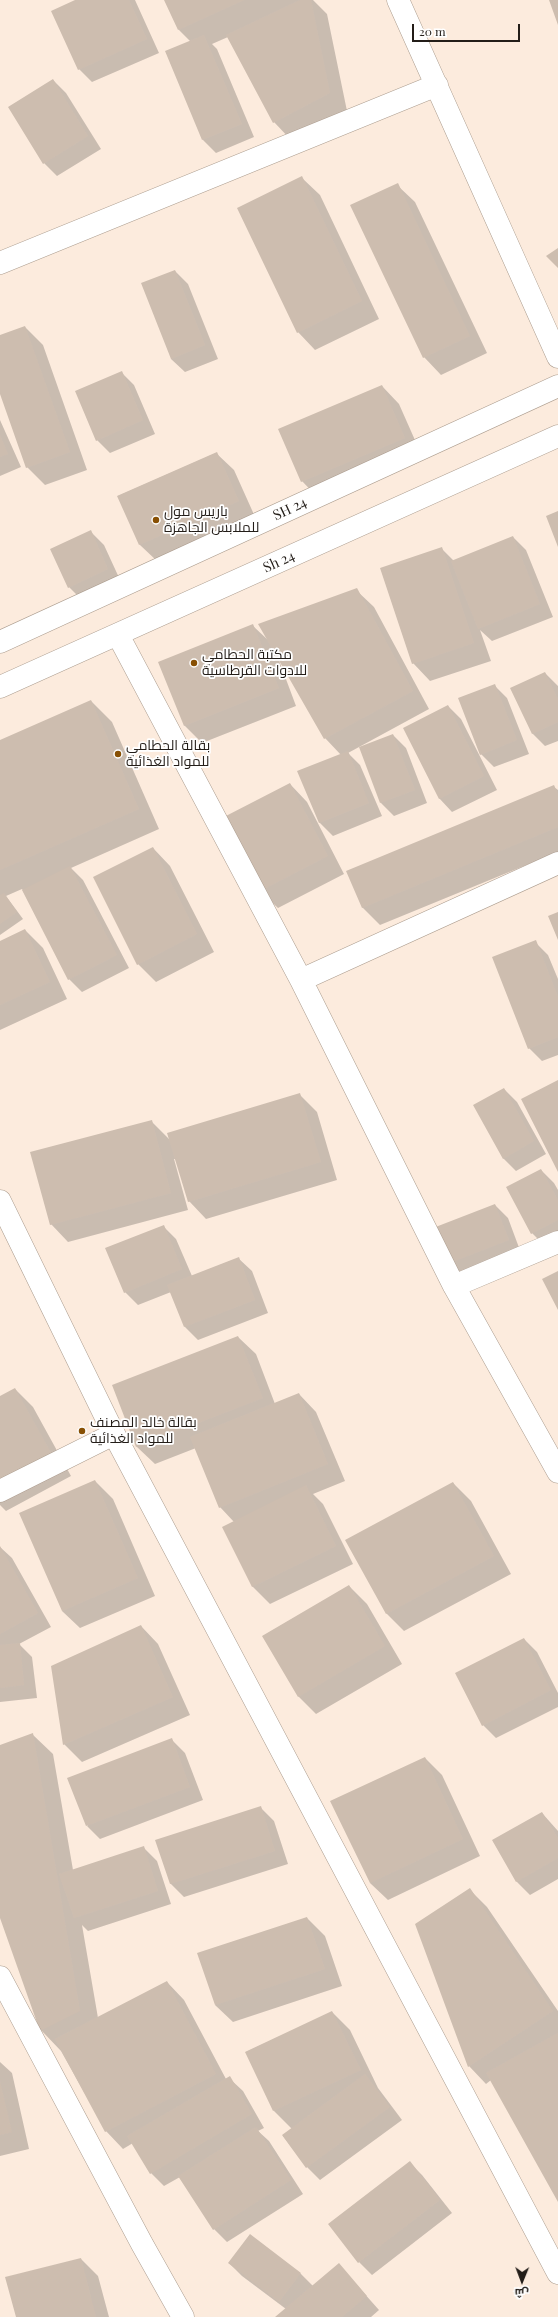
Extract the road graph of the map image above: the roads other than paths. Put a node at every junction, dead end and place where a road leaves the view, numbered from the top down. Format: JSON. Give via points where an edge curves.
{"nodes":[{"id":1,"x":398,"y":0,"type":"edge"},
{"id":2,"x":437,"y":85,"type":"junction"},
{"id":3,"x":0,"y":263,"type":"edge"},
{"id":4,"x":558,"y":357,"type":"edge"},
{"id":5,"x":558,"y":386,"type":"edge"},
{"id":6,"x":558,"y":436,"type":"edge"},
{"id":7,"x":118,"y":635,"type":"junction"},
{"id":8,"x":0,"y":642,"type":"edge"},
{"id":9,"x":0,"y":687,"type":"edge"},
{"id":10,"x":558,"y":864,"type":"edge"},
{"id":11,"x":301,"y":980,"type":"junction"},
{"id":12,"x":0,"y":1201,"type":"edge"},
{"id":13,"x":558,"y":1242,"type":"edge"},
{"id":14,"x":454,"y":1286,"type":"junction"},
{"id":15,"x":114,"y":1434,"type":"junction"},
{"id":16,"x":558,"y":1472,"type":"edge"},
{"id":17,"x":0,"y":1491,"type":"edge"},
{"id":18,"x":0,"y":1977,"type":"edge"},
{"id":19,"x":555,"y":2259,"type":"edge"},
{"id":20,"x":183,"y":2317,"type":"edge"}],
"edges":[{"from":1,"to":2,"type":"street"},
{"from":2,"to":3,"type":"street"},
{"from":2,"to":4,"type":"street"},
{"from":5,"to":8,"type":"street","name":"SH 24"},
{"from":6,"to":7,"type":"street","name":"Sh 24"},
{"from":7,"to":9,"type":"street","name":"Sh 24"},
{"from":7,"to":11,"type":"street"},
{"from":10,"to":11,"type":"street"},
{"from":11,"to":14,"type":"street"},
{"from":12,"to":15,"type":"street"},
{"from":13,"to":14,"type":"street"},
{"from":14,"to":16,"type":"street"},
{"from":15,"to":17,"type":"street"},
{"from":15,"to":19,"type":"street"},
{"from":18,"to":20,"type":"street"}]}
